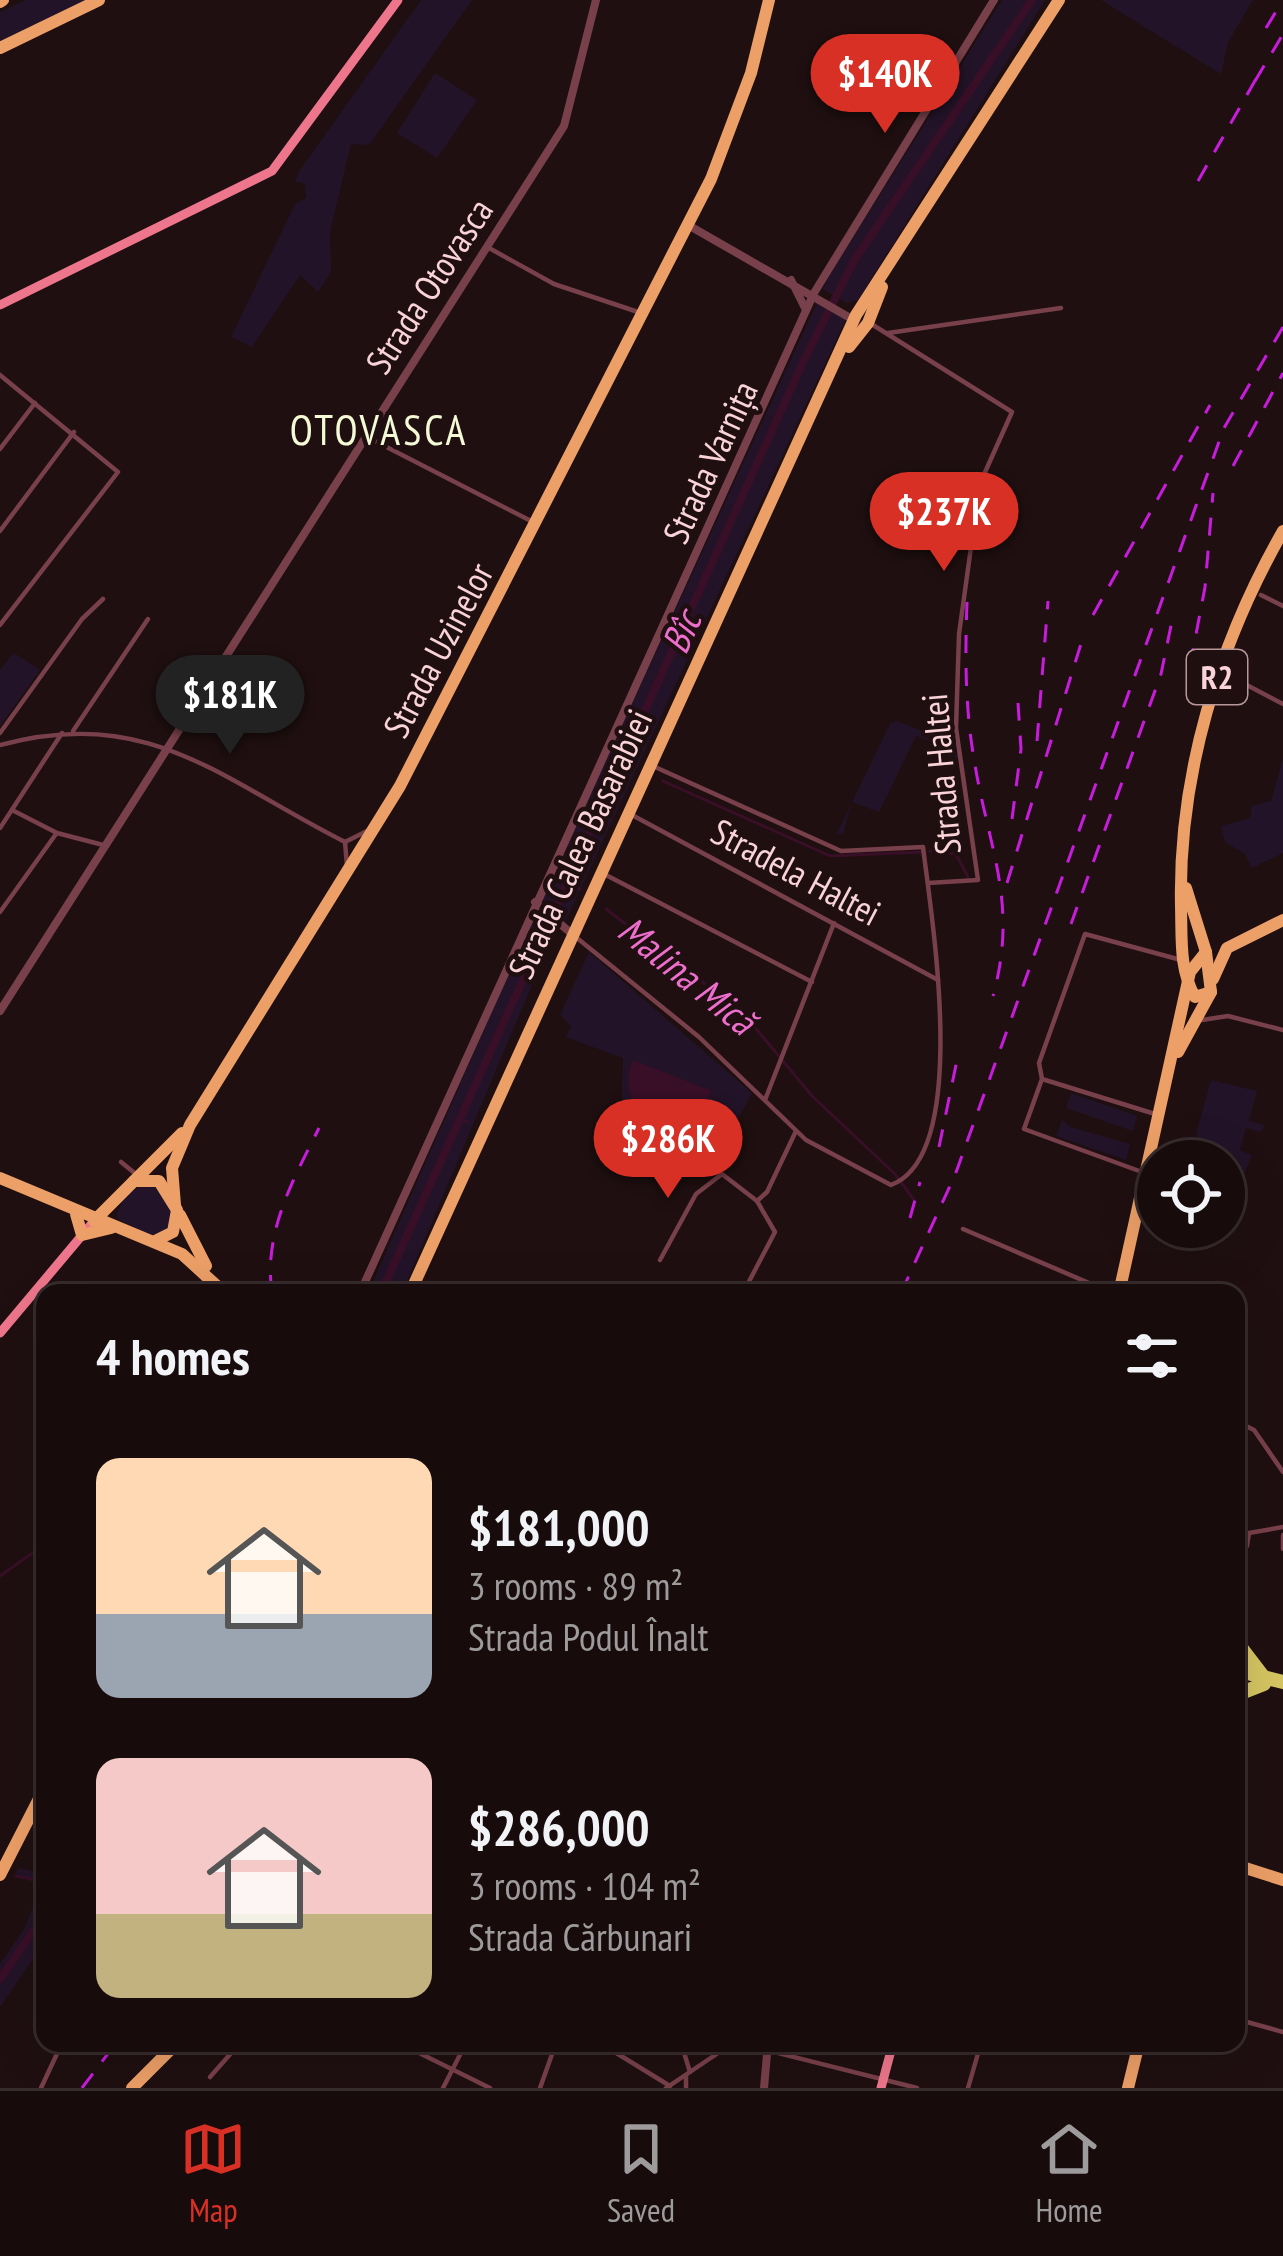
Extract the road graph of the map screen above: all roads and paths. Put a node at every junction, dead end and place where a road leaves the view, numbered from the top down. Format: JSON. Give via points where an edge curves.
{"nodes":[{"id":1,"x":99,"y":0,"type":"edge"},
{"id":2,"x":398,"y":0,"type":"edge"},
{"id":3,"x":596,"y":0,"type":"edge"},
{"id":4,"x":769,"y":0,"type":"edge"},
{"id":5,"x":994,"y":0,"type":"edge"},
{"id":6,"x":1059,"y":0,"type":"edge"},
{"id":7,"x":0,"y":48,"type":"edge"},
{"id":8,"x":688,"y":224,"type":"junction"},
{"id":9,"x":488,"y":247,"type":"junction"},
{"id":10,"x":790,"y":279,"type":"junction"},
{"id":11,"x":821,"y":280,"type":"junction"},
{"id":12,"x":801,"y":285,"type":"junction"},
{"id":13,"x":817,"y":295,"type":"junction"},
{"id":14,"x":0,"y":304,"type":"edge"},
{"id":15,"x":1060,"y":308,"type":"dead end"},
{"id":16,"x":807,"y":313,"type":"junction"},
{"id":17,"x":644,"y":314,"type":"junction"},
{"id":18,"x":859,"y":318,"type":"junction"},
{"id":19,"x":888,"y":333,"type":"junction"},
{"id":20,"x":0,"y":375,"type":"edge"},
{"id":21,"x":35,"y":403,"type":"junction"},
{"id":22,"x":74,"y":432,"type":"junction"},
{"id":23,"x":365,"y":436,"type":"junction"},
{"id":24,"x":0,"y":449,"type":"edge"},
{"id":25,"x":538,"y":525,"type":"junction"},
{"id":26,"x":0,"y":531,"type":"edge"},
{"id":27,"x":1283,"y":531,"type":"edge"},
{"id":28,"x":1276,"y":557,"type":"edge"},
{"id":29,"x":1261,"y":595,"type":"dead end"},
{"id":30,"x":104,"y":599,"type":"dead end"},
{"id":31,"x":1283,"y":606,"type":"edge"},
{"id":32,"x":0,"y":610,"type":"edge"},
{"id":33,"x":7,"y":616,"type":"junction"},
{"id":34,"x":148,"y":620,"type":"dead end"},
{"id":35,"x":0,"y":625,"type":"edge"},
{"id":36,"x":1219,"y":670,"type":"junction"},
{"id":37,"x":1283,"y":704,"type":"edge"},
{"id":38,"x":62,"y":731,"type":"junction"},
{"id":39,"x":73,"y":731,"type":"junction"},
{"id":40,"x":0,"y":733,"type":"edge"},
{"id":41,"x":0,"y":745,"type":"edge"},
{"id":42,"x":170,"y":747,"type":"junction"},
{"id":43,"x":650,"y":764,"type":"junction"},
{"id":44,"x":12,"y":809,"type":"junction"},
{"id":45,"x":628,"y":812,"type":"junction"},
{"id":46,"x":377,"y":824,"type":"junction"},
{"id":47,"x":0,"y":829,"type":"edge"},
{"id":48,"x":57,"y":832,"type":"junction"},
{"id":49,"x":345,"y":842,"type":"junction"},
{"id":50,"x":107,"y":846,"type":"junction"},
{"id":51,"x":600,"y":872,"type":"junction"},
{"id":52,"x":346,"y":873,"type":"junction"},
{"id":53,"x":928,"y":883,"type":"junction"},
{"id":54,"x":537,"y":903,"type":"junction"},
{"id":55,"x":0,"y":912,"type":"edge"},
{"id":56,"x":1283,"y":920,"type":"edge"},
{"id":57,"x":1188,"y":922,"type":"junction"},
{"id":58,"x":834,"y":923,"type":"junction"},
{"id":59,"x":572,"y":934,"type":"junction"},
{"id":60,"x":1202,"y":936,"type":"junction"},
{"id":61,"x":1246,"y":936,"type":"junction"},
{"id":62,"x":1222,"y":943,"type":"junction"},
{"id":63,"x":1206,"y":952,"type":"junction"},
{"id":64,"x":1182,"y":960,"type":"junction"},
{"id":65,"x":938,"y":980,"type":"junction"},
{"id":66,"x":812,"y":982,"type":"junction"},
{"id":67,"x":1187,"y":983,"type":"junction"},
{"id":68,"x":1211,"y":992,"type":"junction"},
{"id":69,"x":0,"y":1010,"type":"edge"},
{"id":70,"x":1228,"y":1016,"type":"junction"},
{"id":71,"x":1195,"y":1025,"type":"junction"},
{"id":72,"x":1283,"y":1030,"type":"edge"},
{"id":73,"x":1171,"y":1070,"type":"junction"},
{"id":74,"x":1042,"y":1079,"type":"junction"},
{"id":75,"x":765,"y":1100,"type":"junction"},
{"id":76,"x":1162,"y":1105,"type":"junction"},
{"id":77,"x":190,"y":1125,"type":"junction"},
{"id":78,"x":796,"y":1131,"type":"junction"},
{"id":79,"x":1153,"y":1140,"type":"edge"},
{"id":80,"x":121,"y":1162,"type":"dead end"},
{"id":81,"x":1137,"y":1171,"type":"edge"},
{"id":82,"x":0,"y":1178,"type":"edge"},
{"id":83,"x":136,"y":1178,"type":"junction"},
{"id":84,"x":115,"y":1200,"type":"junction"},
{"id":85,"x":757,"y":1201,"type":"junction"},
{"id":86,"x":176,"y":1207,"type":"junction"},
{"id":87,"x":70,"y":1208,"type":"junction"},
{"id":88,"x":1137,"y":1208,"type":"edge"},
{"id":89,"x":94,"y":1221,"type":"junction"},
{"id":90,"x":111,"y":1228,"type":"junction"},
{"id":91,"x":963,"y":1229,"type":"dead end"},
{"id":92,"x":126,"y":1234,"type":"junction"},
{"id":93,"x":82,"y":1235,"type":"junction"},
{"id":94,"x":143,"y":1239,"type":"junction"},
{"id":95,"x":1126,"y":1254,"type":"junction"},
{"id":96,"x":660,"y":1260,"type":"dead end"},
{"id":97,"x":41,"y":1284,"type":"edge"},
{"id":98,"x":214,"y":1284,"type":"edge"},
{"id":99,"x":217,"y":1284,"type":"edge"},
{"id":100,"x":364,"y":1284,"type":"edge"},
{"id":101,"x":414,"y":1284,"type":"edge"},
{"id":102,"x":748,"y":1284,"type":"edge"},
{"id":103,"x":1091,"y":1284,"type":"edge"},
{"id":104,"x":1113,"y":1284,"type":"edge"},
{"id":105,"x":1121,"y":1284,"type":"edge"},
{"id":106,"x":36,"y":1290,"type":"edge"},
{"id":107,"x":0,"y":1333,"type":"edge"},
{"id":108,"x":1245,"y":1426,"type":"edge"},
{"id":109,"x":1283,"y":1472,"type":"edge"},
{"id":110,"x":1283,"y":1531,"type":"edge"},
{"id":111,"x":1245,"y":1547,"type":"edge"},
{"id":112,"x":1282,"y":1548,"type":"edge"},
{"id":113,"x":1245,"y":1657,"type":"edge"},
{"id":114,"x":1245,"y":1676,"type":"edge"},
{"id":115,"x":1265,"y":1681,"type":"junction"},
{"id":116,"x":1283,"y":1686,"type":"edge"},
{"id":117,"x":1245,"y":1690,"type":"edge"},
{"id":118,"x":36,"y":1805,"type":"edge"},
{"id":119,"x":1245,"y":1868,"type":"edge"},
{"id":120,"x":0,"y":1875,"type":"edge"},
{"id":121,"x":1283,"y":1880,"type":"edge"},
{"id":122,"x":1245,"y":2021,"type":"edge"},
{"id":123,"x":1283,"y":2032,"type":"edge"},
{"id":124,"x":58,"y":2052,"type":"edge"},
{"id":125,"x":169,"y":2052,"type":"edge"},
{"id":126,"x":232,"y":2052,"type":"edge"},
{"id":127,"x":417,"y":2052,"type":"edge"},
{"id":128,"x":462,"y":2052,"type":"edge"},
{"id":129,"x":553,"y":2052,"type":"edge"},
{"id":130,"x":614,"y":2052,"type":"edge"},
{"id":131,"x":683,"y":2052,"type":"edge"},
{"id":132,"x":722,"y":2052,"type":"edge"},
{"id":133,"x":767,"y":2052,"type":"edge"},
{"id":134,"x":786,"y":2052,"type":"edge"},
{"id":135,"x":891,"y":2052,"type":"edge"},
{"id":136,"x":978,"y":2052,"type":"edge"},
{"id":137,"x":1137,"y":2052,"type":"edge"},
{"id":138,"x":454,"y":2070,"type":"junction"},
{"id":139,"x":688,"y":2074,"type":"junction"},
{"id":140,"x":210,"y":2078,"type":"dead end"},
{"id":141,"x":883,"y":2084,"type":"edge"},
{"id":142,"x":139,"y":2086,"type":"edge"},
{"id":143,"x":668,"y":2087,"type":"edge"},
{"id":144,"x":41,"y":2088,"type":"edge"},
{"id":145,"x":443,"y":2088,"type":"edge"},
{"id":146,"x":490,"y":2088,"type":"edge"},
{"id":147,"x":540,"y":2088,"type":"edge"},
{"id":148,"x":686,"y":2088,"type":"edge"},
{"id":149,"x":764,"y":2088,"type":"edge"},
{"id":150,"x":917,"y":2088,"type":"edge"},
{"id":151,"x":968,"y":2088,"type":"edge"},
{"id":152,"x":1128,"y":2088,"type":"edge"}],
"edges":[{"from":1,"to":7,"type":"main road"},
{"from":2,"to":14,"type":"main road","via":[[272,171]]},
{"from":3,"to":9,"type":"street","name":"Strada Otovasca","via":[[564,126]]},
{"from":4,"to":8,"type":"main road","name":"Strada Uzinelor","via":[[726,143]]},
{"from":5,"to":11,"type":"street","name":"Strada Varnița"},
{"from":6,"to":18,"type":"main road","name":"Strada Calea Basarabiei"},
{"from":8,"to":10,"type":"street"},
{"from":8,"to":17,"type":"main road","name":"Strada Uzinelor"},
{"from":9,"to":17,"type":"street","via":[[554,284]]},
{"from":9,"to":23,"type":"street","name":"Strada Otovasca"},
{"from":10,"to":12,"type":"street"},
{"from":10,"to":16,"type":"street"},
{"from":11,"to":12,"type":"street"},
{"from":11,"to":13,"type":"street","name":"Strada Varnița"},
{"from":12,"to":13,"type":"street"},
{"from":13,"to":16,"type":"street","name":"Strada Varnița"},
{"from":13,"to":18,"type":"street"},
{"from":15,"to":19,"type":"street"},
{"from":16,"to":54,"type":"street","name":"Strada Varnița"},
{"from":17,"to":25,"type":"main road","name":"Strada Uzinelor"},
{"from":18,"to":19,"type":"street","name":"Strada Haltei"},
{"from":18,"to":43,"type":"main road","name":"Strada Calea Basarabiei"},
{"from":19,"to":53,"type":"street","name":"Strada Haltei","via":[[1012,412],[969,508],[959,634],[957,736],[978,880]]},
{"from":20,"to":21,"type":"street"},
{"from":21,"to":22,"type":"street"},
{"from":21,"to":24,"type":"street"},
{"from":22,"to":26,"type":"street"},
{"from":22,"to":33,"type":"street","via":[[118,472]]},
{"from":23,"to":25,"type":"street"},
{"from":23,"to":42,"type":"street","name":"Strada Otovasca"},
{"from":25,"to":46,"type":"main road","name":"Strada Uzinelor"},
{"from":27,"to":28,"type":"main road","number":"R2"},
{"from":28,"to":36,"type":"main road","number":"R2"},
{"from":29,"to":31,"type":"street"},
{"from":30,"to":40,"type":"street"},
{"from":32,"to":33,"type":"street"},
{"from":33,"to":35,"type":"street"},
{"from":34,"to":39,"type":"street"},
{"from":36,"to":37,"type":"street"},
{"from":36,"to":57,"type":"main road","number":"R2","via":[[1190,782],[1182,869]]},
{"from":38,"to":39,"type":"street"},
{"from":38,"to":41,"type":"street"},
{"from":38,"to":44,"type":"street"},
{"from":39,"to":42,"type":"street"},
{"from":42,"to":49,"type":"street"},
{"from":42,"to":50,"type":"street","name":"Strada Otovasca"},
{"from":43,"to":45,"type":"main road","name":"Strada Calea Basarabiei"},
{"from":43,"to":53,"type":"street","name":"Strada Haltei","via":[[841,851],[923,848]]},
{"from":44,"to":47,"type":"street"},
{"from":44,"to":48,"type":"street"},
{"from":45,"to":51,"type":"main road","name":"Strada Calea Basarabiei"},
{"from":45,"to":58,"type":"street","name":"Stradela Haltei"},
{"from":46,"to":49,"type":"street"},
{"from":46,"to":52,"type":"main road","name":"Strada Uzinelor"},
{"from":48,"to":50,"type":"street"},
{"from":48,"to":55,"type":"street"},
{"from":49,"to":52,"type":"street"},
{"from":50,"to":69,"type":"street","name":"Strada Otovasca"},
{"from":51,"to":59,"type":"main road","name":"Strada Calea Basarabiei"},
{"from":51,"to":66,"type":"street"},
{"from":52,"to":77,"type":"main road","name":"Strada Uzinelor"},
{"from":53,"to":65,"type":"street","name":"Strada Haltei"},
{"from":54,"to":59,"type":"street"},
{"from":54,"to":100,"type":"street","name":"Strada Varnița"},
{"from":56,"to":61,"type":"main road"},
{"from":57,"to":60,"type":"main road","number":"R2"},
{"from":57,"to":64,"type":"main road","number":"R2"},
{"from":58,"to":65,"type":"street","name":"Stradela Haltei"},
{"from":58,"to":66,"type":"street"},
{"from":59,"to":75,"type":"street"},
{"from":59,"to":101,"type":"main road","name":"Strada Calea Basarabiei"},
{"from":60,"to":62,"type":"main road"},
{"from":60,"to":63,"type":"main road","number":"R2"},
{"from":61,"to":62,"type":"main road"},
{"from":61,"to":68,"type":"main road","via":[[1220,956]]},
{"from":62,"to":63,"type":"main road"},
{"from":63,"to":64,"type":"main road"},
{"from":63,"to":67,"type":"main road"},
{"from":63,"to":68,"type":"main road","number":"R2"},
{"from":64,"to":67,"type":"main road","number":"R2"},
{"from":64,"to":74,"type":"street","via":[[1085,934],[1040,1063]]},
{"from":65,"to":78,"type":"street","name":"Strada Haltei","via":[[935,1108],[924,1154],[897,1183]]},
{"from":66,"to":75,"type":"street"},
{"from":67,"to":68,"type":"main road","via":[[1197,998]]},
{"from":67,"to":73,"type":"main road","number":"R2"},
{"from":68,"to":70,"type":"street"},
{"from":68,"to":71,"type":"main road","number":"R2"},
{"from":70,"to":71,"type":"street"},
{"from":70,"to":72,"type":"street"},
{"from":71,"to":73,"type":"main road","number":"R2"},
{"from":73,"to":76,"type":"main road","number":"R2"},
{"from":74,"to":76,"type":"street","via":[[1146,1115]]},
{"from":74,"to":81,"type":"street","via":[[1024,1129]]},
{"from":75,"to":78,"type":"street"},
{"from":76,"to":79,"type":"main road","number":"R2"},
{"from":77,"to":83,"type":"main road","name":"Strada Uzinelor"},
{"from":77,"to":86,"type":"main road","name":"Strada Uzinelor","via":[[172,1168]]},
{"from":78,"to":85,"type":"street"},
{"from":80,"to":83,"type":"street"},
{"from":82,"to":87,"type":"main road"},
{"from":83,"to":84,"type":"main road","name":"Strada Uzinelor"},
{"from":83,"to":86,"type":"main road","via":[[154,1179]]},
{"from":84,"to":87,"type":"main road","via":[[92,1214]]},
{"from":84,"to":89,"type":"main road","name":"Strada Uzinelor"},
{"from":84,"to":92,"type":"main road","via":[[112,1218]]},
{"from":85,"to":96,"type":"street","via":[[722,1174],[696,1194]]},
{"from":85,"to":102,"type":"street","via":[[775,1232]]},
{"from":86,"to":94,"type":"main road","via":[[171,1235]]},
{"from":86,"to":99,"type":"main road"},
{"from":87,"to":89,"type":"main road"},
{"from":87,"to":93,"type":"main road"},
{"from":88,"to":95,"type":"main road","number":"R2"},
{"from":89,"to":90,"type":"main road"},
{"from":89,"to":93,"type":"main road"},
{"from":90,"to":92,"type":"main road"},
{"from":90,"to":93,"type":"main road"},
{"from":91,"to":103,"type":"street"},
{"from":92,"to":94,"type":"main road"},
{"from":93,"to":97,"type":"main road"},
{"from":94,"to":98,"type":"main road","via":[[185,1256]]},
{"from":95,"to":104,"type":"main road","number":"R2"},
{"from":95,"to":105,"type":"main road","number":"R2"},
{"from":106,"to":107,"type":"main road"},
{"from":108,"to":109,"type":"street"},
{"from":110,"to":111,"type":"street","via":[[1250,1533]]},
{"from":110,"to":112,"type":"street"},
{"from":113,"to":115,"type":"highway"},
{"from":114,"to":115,"type":"highway"},
{"from":115,"to":116,"type":"highway"},
{"from":115,"to":117,"type":"highway"},
{"from":118,"to":120,"type":"main road"},
{"from":119,"to":121,"type":"main road"},
{"from":122,"to":123,"type":"street"},
{"from":124,"to":144,"type":"street"},
{"from":125,"to":142,"type":"main road"},
{"from":126,"to":140,"type":"street"},
{"from":127,"to":138,"type":"street"},
{"from":128,"to":138,"type":"street"},
{"from":129,"to":147,"type":"street"},
{"from":130,"to":143,"type":"street"},
{"from":131,"to":139,"type":"street"},
{"from":132,"to":139,"type":"street"},
{"from":133,"to":149,"type":"street"},
{"from":134,"to":141,"type":"street"},
{"from":135,"to":141,"type":"main road"},
{"from":136,"to":151,"type":"street"},
{"from":137,"to":152,"type":"main road"},
{"from":138,"to":145,"type":"street"},
{"from":138,"to":146,"type":"street"},
{"from":139,"to":143,"type":"street"},
{"from":139,"to":148,"type":"street"},
{"from":141,"to":150,"type":"street"}]}
